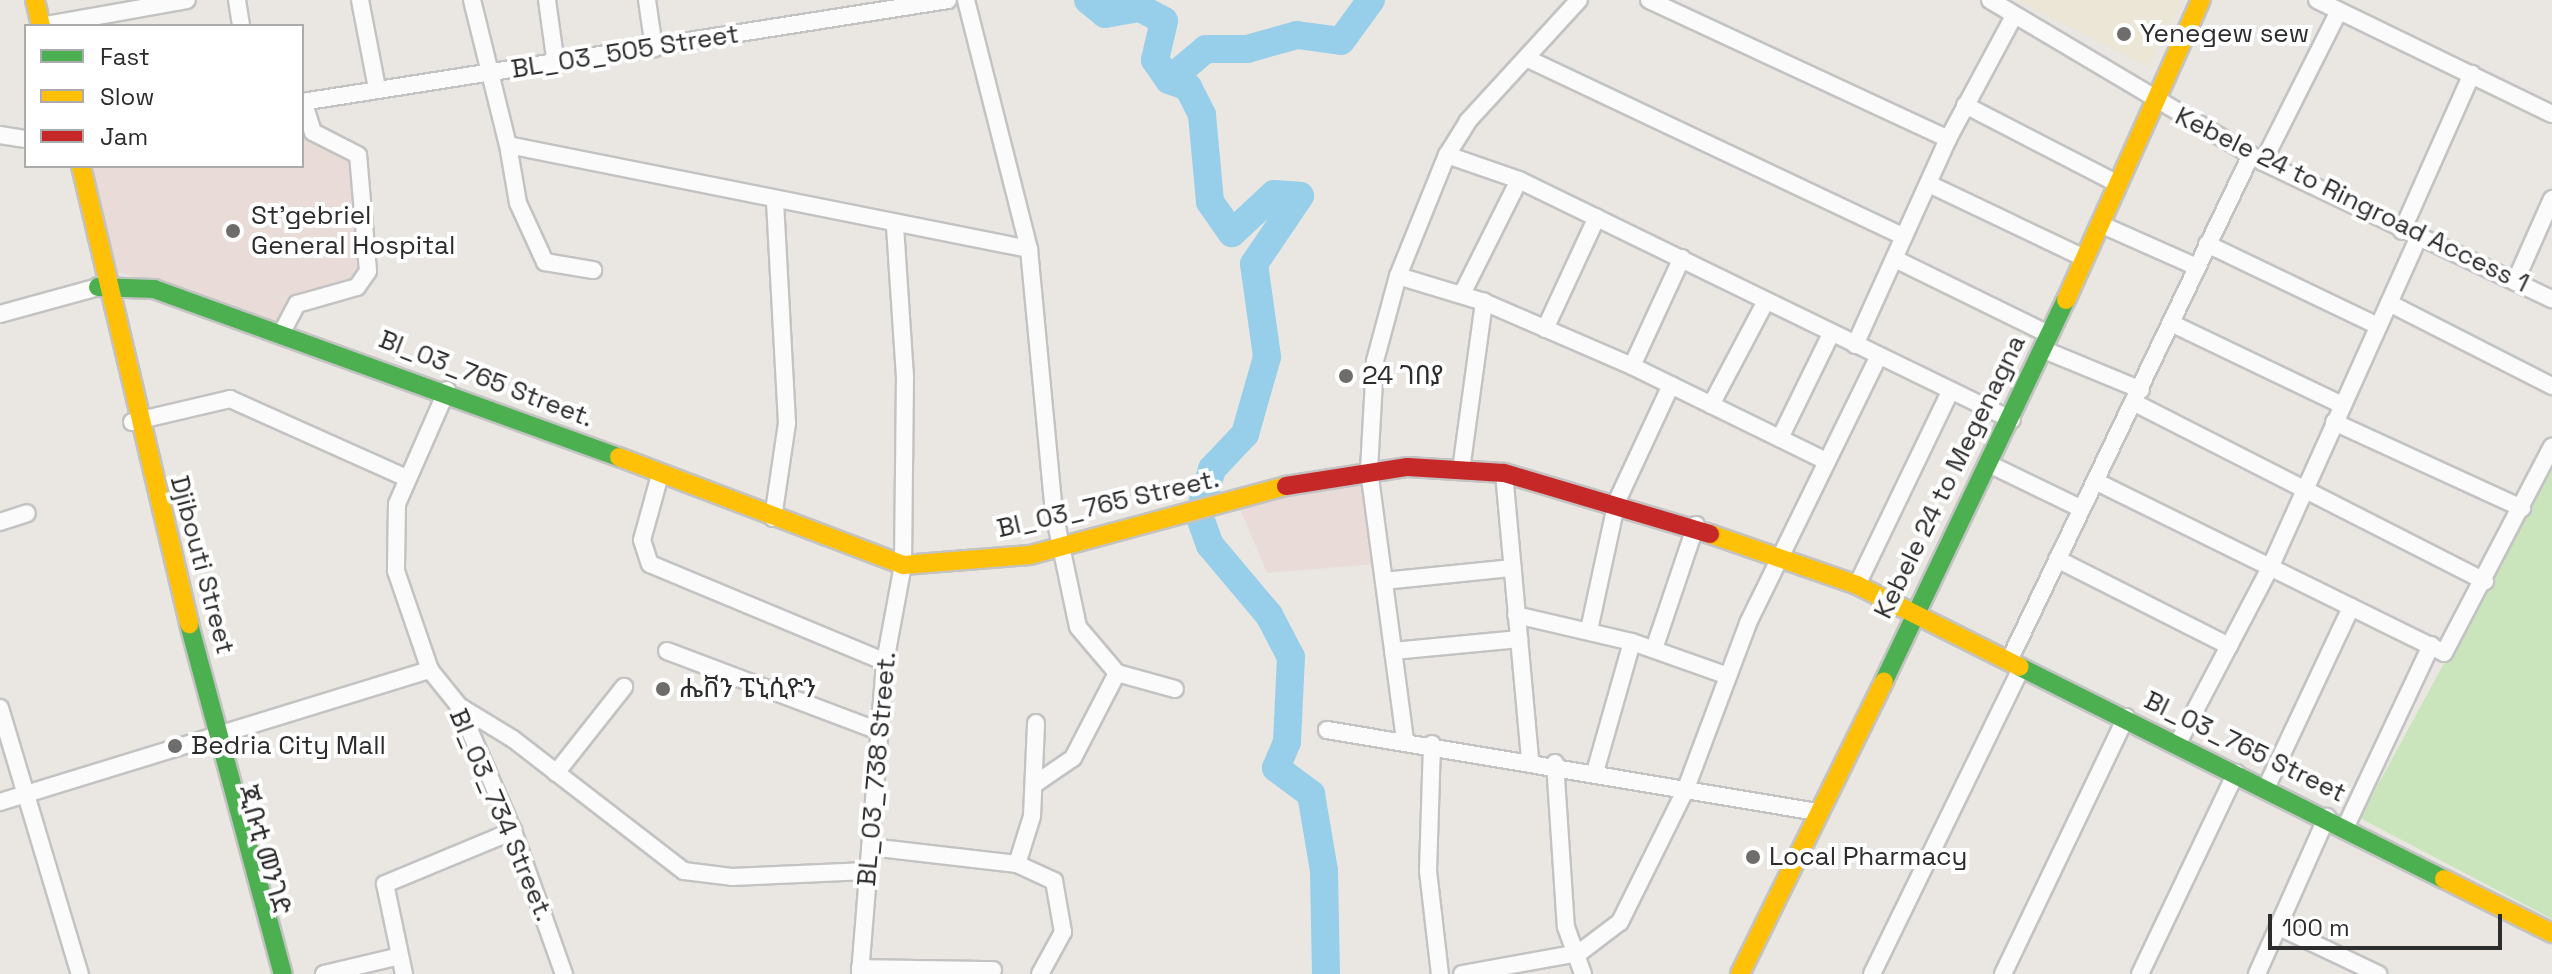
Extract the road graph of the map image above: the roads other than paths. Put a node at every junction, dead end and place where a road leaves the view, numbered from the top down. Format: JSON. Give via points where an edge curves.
{"nodes":[{"id":1,"x":35,"y":0,"type":"edge"},
{"id":2,"x":44,"y":0,"type":"edge"},
{"id":3,"x":187,"y":0,"type":"edge"},
{"id":4,"x":237,"y":0,"type":"edge"},
{"id":5,"x":360,"y":0,"type":"edge"},
{"id":6,"x":472,"y":0,"type":"edge"},
{"id":7,"x":547,"y":0,"type":"edge"},
{"id":8,"x":647,"y":0,"type":"edge"},
{"id":9,"x":948,"y":0,"type":"edge"},
{"id":10,"x":966,"y":0,"type":"edge"},
{"id":11,"x":1579,"y":0,"type":"edge"},
{"id":12,"x":1649,"y":0,"type":"edge"},
{"id":13,"x":1990,"y":0,"type":"edge"},
{"id":14,"x":2201,"y":0,"type":"edge"},
{"id":15,"x":2317,"y":0,"type":"edge"},
{"id":16,"x":2339,"y":11,"type":"junction"},
{"id":17,"x":2014,"y":16,"type":"junction"},
{"id":18,"x":44,"y":24,"type":"edge"},
{"id":19,"x":45,"y":24,"type":"edge"},
{"id":20,"x":56,"y":24,"type":"edge"},
{"id":21,"x":241,"y":24,"type":"edge"},
{"id":22,"x":654,"y":48,"type":"junction"},
{"id":23,"x":1526,"y":58,"type":"junction"},
{"id":24,"x":556,"y":65,"type":"junction"},
{"id":25,"x":486,"y":74,"type":"junction"},
{"id":26,"x":2472,"y":74,"type":"junction"},
{"id":27,"x":377,"y":88,"type":"junction"},
{"id":28,"x":2152,"y":100,"type":"junction"},
{"id":29,"x":304,"y":102,"type":"edge"},
{"id":30,"x":1965,"y":105,"type":"junction"},
{"id":31,"x":304,"y":107,"type":"edge"},
{"id":32,"x":2552,"y":114,"type":"edge"},
{"id":33,"x":0,"y":135,"type":"edge"},
{"id":34,"x":24,"y":139,"type":"edge"},
{"id":35,"x":1948,"y":139,"type":"junction"},
{"id":36,"x":508,"y":145,"type":"junction"},
{"id":37,"x":1447,"y":155,"type":"junction"},
{"id":38,"x":2257,"y":158,"type":"junction"},
{"id":39,"x":70,"y":168,"type":"edge"},
{"id":40,"x":81,"y":168,"type":"edge"},
{"id":41,"x":1519,"y":180,"type":"junction"},
{"id":42,"x":1929,"y":184,"type":"junction"},
{"id":43,"x":2118,"y":184,"type":"junction"},
{"id":44,"x":2552,"y":199,"type":"edge"},
{"id":45,"x":775,"y":204,"type":"junction"},
{"id":46,"x":1597,"y":217,"type":"junction"},
{"id":47,"x":2100,"y":224,"type":"junction"},
{"id":48,"x":895,"y":225,"type":"junction"},
{"id":49,"x":2402,"y":231,"type":"junction"},
{"id":50,"x":1904,"y":237,"type":"junction"},
{"id":51,"x":2418,"y":239,"type":"junction"},
{"id":52,"x":2207,"y":244,"type":"junction"},
{"id":53,"x":1029,"y":249,"type":"junction"},
{"id":54,"x":1682,"y":258,"type":"junction"},
{"id":55,"x":2084,"y":258,"type":"junction"},
{"id":56,"x":1895,"y":259,"type":"junction"},
{"id":57,"x":2197,"y":267,"type":"junction"},
{"id":58,"x":593,"y":270,"type":"dead end"},
{"id":59,"x":1398,"y":276,"type":"junction"},
{"id":60,"x":2515,"y":282,"type":"junction"},
{"id":61,"x":103,"y":287,"type":"junction"},
{"id":62,"x":1462,"y":294,"type":"junction"},
{"id":63,"x":2552,"y":299,"type":"edge"},
{"id":64,"x":1484,"y":302,"type":"junction"},
{"id":65,"x":1765,"y":303,"type":"junction"},
{"id":66,"x":2389,"y":303,"type":"junction"},
{"id":67,"x":0,"y":314,"type":"edge"},
{"id":68,"x":2173,"y":324,"type":"junction"},
{"id":69,"x":2378,"y":326,"type":"junction"},
{"id":70,"x":1545,"y":329,"type":"junction"},
{"id":71,"x":282,"y":332,"type":"junction"},
{"id":72,"x":1831,"y":334,"type":"junction"},
{"id":73,"x":2045,"y":341,"type":"junction"},
{"id":74,"x":1855,"y":345,"type":"junction"},
{"id":75,"x":1879,"y":356,"type":"junction"},
{"id":76,"x":1632,"y":366,"type":"junction"},
{"id":77,"x":1671,"y":385,"type":"junction"},
{"id":78,"x":2552,"y":386,"type":"edge"},
{"id":79,"x":447,"y":390,"type":"junction"},
{"id":80,"x":1951,"y":390,"type":"junction"},
{"id":81,"x":2138,"y":396,"type":"junction"},
{"id":82,"x":1711,"y":405,"type":"junction"},
{"id":83,"x":2342,"y":405,"type":"junction"},
{"id":84,"x":2012,"y":420,"type":"junction"},
{"id":85,"x":134,"y":421,"type":"junction"},
{"id":86,"x":2334,"y":422,"type":"junction"},
{"id":87,"x":1780,"y":438,"type":"junction"},
{"id":88,"x":2551,"y":453,"type":"edge"},
{"id":89,"x":1826,"y":461,"type":"junction"},
{"id":90,"x":1989,"y":464,"type":"junction"},
{"id":91,"x":1369,"y":470,"type":"junction"},
{"id":92,"x":1461,"y":470,"type":"junction"},
{"id":93,"x":1504,"y":473,"type":"junction"},
{"id":94,"x":660,"y":475,"type":"junction"},
{"id":95,"x":407,"y":478,"type":"junction"},
{"id":96,"x":2095,"y":481,"type":"junction"},
{"id":97,"x":2305,"y":485,"type":"junction"},
{"id":98,"x":1617,"y":501,"type":"junction"},
{"id":99,"x":2080,"y":508,"type":"junction"},
{"id":100,"x":2522,"y":508,"type":"junction"},
{"id":101,"x":27,"y":513,"type":"dead end"},
{"id":102,"x":773,"y":518,"type":"junction"},
{"id":103,"x":0,"y":522,"type":"edge"},
{"id":104,"x":1696,"y":525,"type":"junction"},
{"id":105,"x":1063,"y":546,"type":"junction"},
{"id":106,"x":1781,"y":555,"type":"junction"},
{"id":107,"x":2057,"y":559,"type":"junction"},
{"id":108,"x":903,"y":565,"type":"junction"},
{"id":109,"x":1512,"y":568,"type":"junction"},
{"id":110,"x":2269,"y":570,"type":"junction"},
{"id":111,"x":1384,"y":581,"type":"junction"},
{"id":112,"x":2485,"y":581,"type":"junction"},
{"id":113,"x":1857,"y":585,"type":"junction"},
{"id":114,"x":2351,"y":607,"type":"junction"},
{"id":115,"x":1913,"y":613,"type":"junction"},
{"id":116,"x":1516,"y":615,"type":"junction"},
{"id":117,"x":1589,"y":630,"type":"junction"},
{"id":118,"x":1519,"y":639,"type":"junction"},
{"id":119,"x":1632,"y":642,"type":"junction"},
{"id":120,"x":2431,"y":645,"type":"junction"},
{"id":121,"x":2229,"y":646,"type":"junction"},
{"id":122,"x":1654,"y":649,"type":"junction"},
{"id":123,"x":667,"y":651,"type":"dead end"},
{"id":124,"x":1393,"y":651,"type":"junction"},
{"id":125,"x":885,"y":662,"type":"junction"},
{"id":126,"x":2015,"y":665,"type":"junction"},
{"id":127,"x":430,"y":670,"type":"junction"},
{"id":128,"x":1117,"y":673,"type":"junction"},
{"id":129,"x":1728,"y":676,"type":"junction"},
{"id":130,"x":624,"y":687,"type":"dead end"},
{"id":131,"x":1175,"y":689,"type":"dead end"},
{"id":132,"x":459,"y":706,"type":"junction"},
{"id":133,"x":0,"y":708,"type":"edge"},
{"id":134,"x":2126,"y":717,"type":"junction"},
{"id":135,"x":1036,"y":723,"type":"dead end"},
{"id":136,"x":1327,"y":730,"type":"dead end"},
{"id":137,"x":879,"y":731,"type":"junction"},
{"id":138,"x":214,"y":737,"type":"junction"},
{"id":139,"x":1405,"y":740,"type":"junction"},
{"id":140,"x":2178,"y":743,"type":"junction"},
{"id":141,"x":1432,"y":744,"type":"junction"},
{"id":142,"x":1530,"y":760,"type":"junction"},
{"id":143,"x":1555,"y":763,"type":"junction"},
{"id":144,"x":1595,"y":772,"type":"junction"},
{"id":145,"x":556,"y":773,"type":"junction"},
{"id":146,"x":2236,"y":773,"type":"junction"},
{"id":147,"x":1035,"y":784,"type":"junction"},
{"id":148,"x":2266,"y":788,"type":"junction"},
{"id":149,"x":1685,"y":791,"type":"junction"},
{"id":150,"x":26,"y":793,"type":"junction"},
{"id":151,"x":0,"y":802,"type":"edge"},
{"id":152,"x":1819,"y":812,"type":"junction"},
{"id":153,"x":2327,"y":817,"type":"junction"},
{"id":154,"x":2346,"y":826,"type":"junction"},
{"id":155,"x":513,"y":831,"type":"junction"},
{"id":156,"x":870,"y":847,"type":"junction"},
{"id":157,"x":1017,"y":864,"type":"junction"},
{"id":158,"x":867,"y":871,"type":"junction"},
{"id":159,"x":2279,"y":927,"type":"junction"},
{"id":160,"x":2552,"y":933,"type":"edge"},
{"id":161,"x":1579,"y":953,"type":"junction"},
{"id":162,"x":400,"y":956,"type":"junction"},
{"id":163,"x":993,"y":970,"type":"dead end"},
{"id":164,"x":860,"y":971,"type":"edge"},
{"id":165,"x":80,"y":974,"type":"edge"},
{"id":166,"x":271,"y":974,"type":"edge"},
{"id":167,"x":283,"y":974,"type":"edge"},
{"id":168,"x":324,"y":974,"type":"edge"},
{"id":169,"x":404,"y":974,"type":"edge"},
{"id":170,"x":564,"y":974,"type":"edge"},
{"id":171,"x":1040,"y":974,"type":"edge"},
{"id":172,"x":1440,"y":974,"type":"edge"},
{"id":173,"x":1462,"y":974,"type":"edge"},
{"id":174,"x":1583,"y":974,"type":"edge"},
{"id":175,"x":1740,"y":974,"type":"edge"},
{"id":176,"x":1872,"y":974,"type":"edge"},
{"id":177,"x":2003,"y":974,"type":"edge"},
{"id":178,"x":2140,"y":974,"type":"edge"},
{"id":179,"x":2257,"y":974,"type":"edge"},
{"id":180,"x":2378,"y":974,"type":"edge"}],
"edges":[{"from":1,"to":18,"type":"street"},
{"from":2,"to":19,"type":"street"},
{"from":3,"to":20,"type":"street"},
{"from":4,"to":21,"type":"street"},
{"from":5,"to":27,"type":"street"},
{"from":6,"to":25,"type":"street"},
{"from":7,"to":24,"type":"street"},
{"from":8,"to":22,"type":"street"},
{"from":9,"to":22,"type":"street","name":"BL_03_505 Street"},
{"from":10,"to":53,"type":"street"},
{"from":11,"to":23,"type":"street"},
{"from":12,"to":35,"type":"street"},
{"from":13,"to":17,"type":"street","name":"Kebele 24 to Ringroad Access 1"},
{"from":14,"to":28,"type":"street","name":"Kebele 24 to Megenagna"},
{"from":15,"to":16,"type":"street"},
{"from":16,"to":26,"type":"street"},
{"from":16,"to":38,"type":"street"},
{"from":17,"to":28,"type":"street","name":"Kebele 24 to Ringroad Access 1"},
{"from":17,"to":30,"type":"street"},
{"from":22,"to":24,"type":"street","name":"BL_03_505 Street"},
{"from":23,"to":37,"type":"street"},
{"from":23,"to":50,"type":"street"},
{"from":24,"to":25,"type":"street","name":"BL_03_505 Street"},
{"from":25,"to":27,"type":"street","name":"BL_03_505 Street"},
{"from":25,"to":36,"type":"street"},
{"from":26,"to":32,"type":"street"},
{"from":26,"to":49,"type":"street"},
{"from":27,"to":29,"type":"street","name":"BL_03_505 Street"},
{"from":28,"to":38,"type":"street","name":"Kebele 24 to Ringroad Access 1"},
{"from":28,"to":43,"type":"street","name":"Kebele 24 to Megenagna"},
{"from":30,"to":35,"type":"street"},
{"from":30,"to":43,"type":"street"},
{"from":31,"to":71,"type":"street","via":[[313,132],[358,155],[368,271],[357,287],[297,304]]},
{"from":33,"to":34,"type":"street"},
{"from":35,"to":42,"type":"street"},
{"from":36,"to":45,"type":"street"},
{"from":36,"to":58,"type":"street","via":[[518,203],[545,262]]},
{"from":37,"to":41,"type":"street"},
{"from":37,"to":59,"type":"street"},
{"from":38,"to":49,"type":"street","name":"Kebele 24 to Ringroad Access 1"},
{"from":38,"to":52,"type":"street"},
{"from":39,"to":61,"type":"street","name":"Djibouti Street"},
{"from":40,"to":61,"type":"street","name":"Djibouti Street"},
{"from":41,"to":46,"type":"street"},
{"from":41,"to":62,"type":"street"},
{"from":42,"to":50,"type":"street"},
{"from":42,"to":55,"type":"street"},
{"from":43,"to":47,"type":"street","name":"Kebele 24 to Megenagna"},
{"from":44,"to":60,"type":"street"},
{"from":45,"to":48,"type":"street"},
{"from":45,"to":102,"type":"street","via":[[787,423]]},
{"from":46,"to":54,"type":"street"},
{"from":46,"to":70,"type":"street"},
{"from":47,"to":55,"type":"street","name":"Kebele 24 to Megenagna"},
{"from":47,"to":57,"type":"street"},
{"from":48,"to":53,"type":"street"},
{"from":48,"to":108,"type":"street","name":"BL_03_738 Street.","via":[[905,377]]},
{"from":49,"to":51,"type":"street","name":"Kebele 24 to Ringroad Access 1"},
{"from":50,"to":56,"type":"street"},
{"from":51,"to":60,"type":"street","name":"Kebele 24 to Ringroad Access 1"},
{"from":51,"to":66,"type":"street"},
{"from":52,"to":57,"type":"street"},
{"from":52,"to":69,"type":"street"},
{"from":53,"to":105,"type":"street","via":[[1039,394]]},
{"from":54,"to":65,"type":"street"},
{"from":54,"to":76,"type":"street"},
{"from":55,"to":73,"type":"street","name":"Kebele 24 to Megenagna"},
{"from":56,"to":73,"type":"street"},
{"from":56,"to":74,"type":"street"},
{"from":57,"to":68,"type":"street"},
{"from":59,"to":62,"type":"street"},
{"from":59,"to":91,"type":"street","via":[[1369,396]]},
{"from":60,"to":63,"type":"street","name":"Kebele 24 to Ringroad Access 1"},
{"from":61,"to":67,"type":"street"},
{"from":61,"to":71,"type":"street","name":"Bl_03_765 Street.","via":[[154,289]]},
{"from":61,"to":85,"type":"street","name":"Djibouti Street"},
{"from":62,"to":64,"type":"street"},
{"from":64,"to":70,"type":"street"},
{"from":64,"to":92,"type":"street"},
{"from":65,"to":72,"type":"street"},
{"from":65,"to":82,"type":"street"},
{"from":66,"to":69,"type":"street"},
{"from":66,"to":78,"type":"street"},
{"from":68,"to":81,"type":"street"},
{"from":68,"to":83,"type":"street"},
{"from":69,"to":83,"type":"street"},
{"from":70,"to":76,"type":"street"},
{"from":71,"to":79,"type":"street","name":"Bl_03_765 Street."},
{"from":72,"to":74,"type":"street"},
{"from":72,"to":87,"type":"street"},
{"from":73,"to":81,"type":"street"},
{"from":73,"to":84,"type":"street","name":"Kebele 24 to Megenagna"},
{"from":74,"to":75,"type":"street"},
{"from":75,"to":80,"type":"street"},
{"from":75,"to":89,"type":"street"},
{"from":76,"to":77,"type":"street"},
{"from":77,"to":82,"type":"street"},
{"from":77,"to":98,"type":"street"},
{"from":79,"to":94,"type":"street","name":"Bl_03_765 Street."},
{"from":79,"to":95,"type":"street","name":"Bl_03_734 Street."},
{"from":80,"to":84,"type":"street"},
{"from":80,"to":113,"type":"street"},
{"from":81,"to":96,"type":"street"},
{"from":81,"to":97,"type":"street"},
{"from":82,"to":87,"type":"street"},
{"from":83,"to":86,"type":"street"},
{"from":84,"to":90,"type":"street","name":"Kebele 24 to Megenagna"},
{"from":85,"to":95,"type":"street","via":[[230,399]]},
{"from":85,"to":138,"type":"street","name":"Djibouti Street"},
{"from":86,"to":97,"type":"street"},
{"from":86,"to":100,"type":"street"},
{"from":87,"to":89,"type":"street"},
{"from":88,"to":100,"type":"street"},
{"from":89,"to":106,"type":"street"},
{"from":90,"to":99,"type":"street"},
{"from":90,"to":115,"type":"street","name":"Kebele 24 to Megenagna"},
{"from":91,"to":92,"type":"street","name":"Bl_03_765 Street."},
{"from":91,"to":105,"type":"street","name":"Bl_03_765 Street."},
{"from":91,"to":111,"type":"street"},
{"from":92,"to":93,"type":"street","name":"Bl_03_765 Street."},
{"from":93,"to":98,"type":"street","name":"Bl_03_765 Street."},
{"from":93,"to":109,"type":"street"},
{"from":94,"to":102,"type":"street","name":"Bl_03_765 Street."},
{"from":94,"to":125,"type":"street","via":[[642,540],[650,564]]},
{"from":95,"to":127,"type":"street","name":"Bl_03_734 Street.","via":[[393,554]]},
{"from":96,"to":99,"type":"street"},
{"from":96,"to":110,"type":"street"},
{"from":97,"to":110,"type":"street"},
{"from":97,"to":112,"type":"street"},
{"from":98,"to":104,"type":"street","name":"Bl_03_765 Street."},
{"from":98,"to":117,"type":"street"},
{"from":99,"to":107,"type":"street"},
{"from":100,"to":112,"type":"street"},
{"from":101,"to":103,"type":"street"},
{"from":102,"to":108,"type":"street","name":"Bl_03_765 Street."},
{"from":104,"to":106,"type":"street","name":"Bl_03_765 Street."},
{"from":104,"to":122,"type":"street"},
{"from":105,"to":108,"type":"street","name":"Bl_03_765 Street."},
{"from":105,"to":128,"type":"street","via":[[1078,627]]},
{"from":106,"to":113,"type":"street","name":"Bl_03_765 Street."},
{"from":106,"to":129,"type":"street"},
{"from":107,"to":121,"type":"street"},
{"from":107,"to":126,"type":"street"},
{"from":108,"to":125,"type":"street","name":"BL_03_738 Street."},
{"from":109,"to":111,"type":"street"},
{"from":109,"to":116,"type":"street"},
{"from":110,"to":114,"type":"street"},
{"from":110,"to":121,"type":"street"},
{"from":111,"to":124,"type":"street"},
{"from":112,"to":120,"type":"street","via":[[2450,649]]},
{"from":113,"to":115,"type":"street","name":"Bl_03_765 Street."},
{"from":114,"to":120,"type":"street"},
{"from":114,"to":148,"type":"street"},
{"from":115,"to":126,"type":"street","name":"Bl_03_765 Street"},
{"from":115,"to":152,"type":"street","name":"Kebele 24 to Megenagna"},
{"from":116,"to":117,"type":"street"},
{"from":116,"to":118,"type":"street"},
{"from":117,"to":119,"type":"street"},
{"from":118,"to":124,"type":"street"},
{"from":118,"to":142,"type":"street"},
{"from":119,"to":122,"type":"street"},
{"from":119,"to":144,"type":"street"},
{"from":120,"to":154,"type":"street"},
{"from":121,"to":140,"type":"street"},
{"from":122,"to":129,"type":"street"},
{"from":123,"to":137,"type":"street"},
{"from":124,"to":139,"type":"street"},
{"from":125,"to":137,"type":"street","name":"BL_03_738 Street."},
{"from":126,"to":134,"type":"street","name":"Bl_03_765 Street"},
{"from":126,"to":176,"type":"street"},
{"from":127,"to":132,"type":"street","name":"Bl_03_734 Street."},
{"from":127,"to":138,"type":"street"},
{"from":128,"to":131,"type":"street"},
{"from":128,"to":147,"type":"street","via":[[1073,758]]},
{"from":129,"to":149,"type":"street"},
{"from":130,"to":145,"type":"street"},
{"from":132,"to":145,"type":"street"},
{"from":132,"to":155,"type":"street","name":"Bl_03_734 Street."},
{"from":133,"to":150,"type":"street"},
{"from":134,"to":140,"type":"street","name":"Bl_03_765 Street"},
{"from":134,"to":177,"type":"street"},
{"from":135,"to":147,"type":"street"},
{"from":136,"to":139,"type":"street"},
{"from":137,"to":156,"type":"street","name":"BL_03_738 Street."},
{"from":138,"to":150,"type":"street"},
{"from":138,"to":166,"type":"street","name":"ጂቡቲ መንገድ"},
{"from":138,"to":167,"type":"street","name":"Djibouti Street"},
{"from":139,"to":141,"type":"street"},
{"from":140,"to":146,"type":"street","name":"Bl_03_765 Street"},
{"from":141,"to":142,"type":"street"},
{"from":141,"to":172,"type":"street","via":[[1428,871]]},
{"from":142,"to":143,"type":"street"},
{"from":143,"to":144,"type":"street"},
{"from":143,"to":161,"type":"street","via":[[1566,927]]},
{"from":144,"to":149,"type":"street"},
{"from":145,"to":158,"type":"street","via":[[684,871],[732,877]]},
{"from":146,"to":148,"type":"street","name":"Bl_03_765 Street"},
{"from":146,"to":178,"type":"street"},
{"from":147,"to":157,"type":"street"},
{"from":148,"to":153,"type":"street","name":"Bl_03_765 Street"},
{"from":149,"to":152,"type":"street"},
{"from":149,"to":161,"type":"street","via":[[1620,922]]},
{"from":150,"to":151,"type":"street"},
{"from":150,"to":165,"type":"street"},
{"from":152,"to":175,"type":"street","name":"Kebele 24 to Megenagna"},
{"from":153,"to":154,"type":"street","name":"Bl_03_765 Street"},
{"from":153,"to":159,"type":"street"},
{"from":154,"to":160,"type":"street","name":"Bl_03_765 Street"},
{"from":155,"to":162,"type":"street","via":[[385,884]]},
{"from":155,"to":170,"type":"street","name":"Bl_03_734 Street."},
{"from":156,"to":157,"type":"street"},
{"from":156,"to":158,"type":"street","name":"BL_03_738 Street."},
{"from":157,"to":171,"type":"street","via":[[1054,881],[1063,914],[1063,932]]},
{"from":158,"to":164,"type":"street","name":"BL_03_738 Street."},
{"from":159,"to":179,"type":"street"},
{"from":159,"to":180,"type":"street"},
{"from":161,"to":173,"type":"street"},
{"from":161,"to":174,"type":"street"},
{"from":162,"to":168,"type":"street"},
{"from":162,"to":169,"type":"street"},
{"from":163,"to":164,"type":"street"}]}
